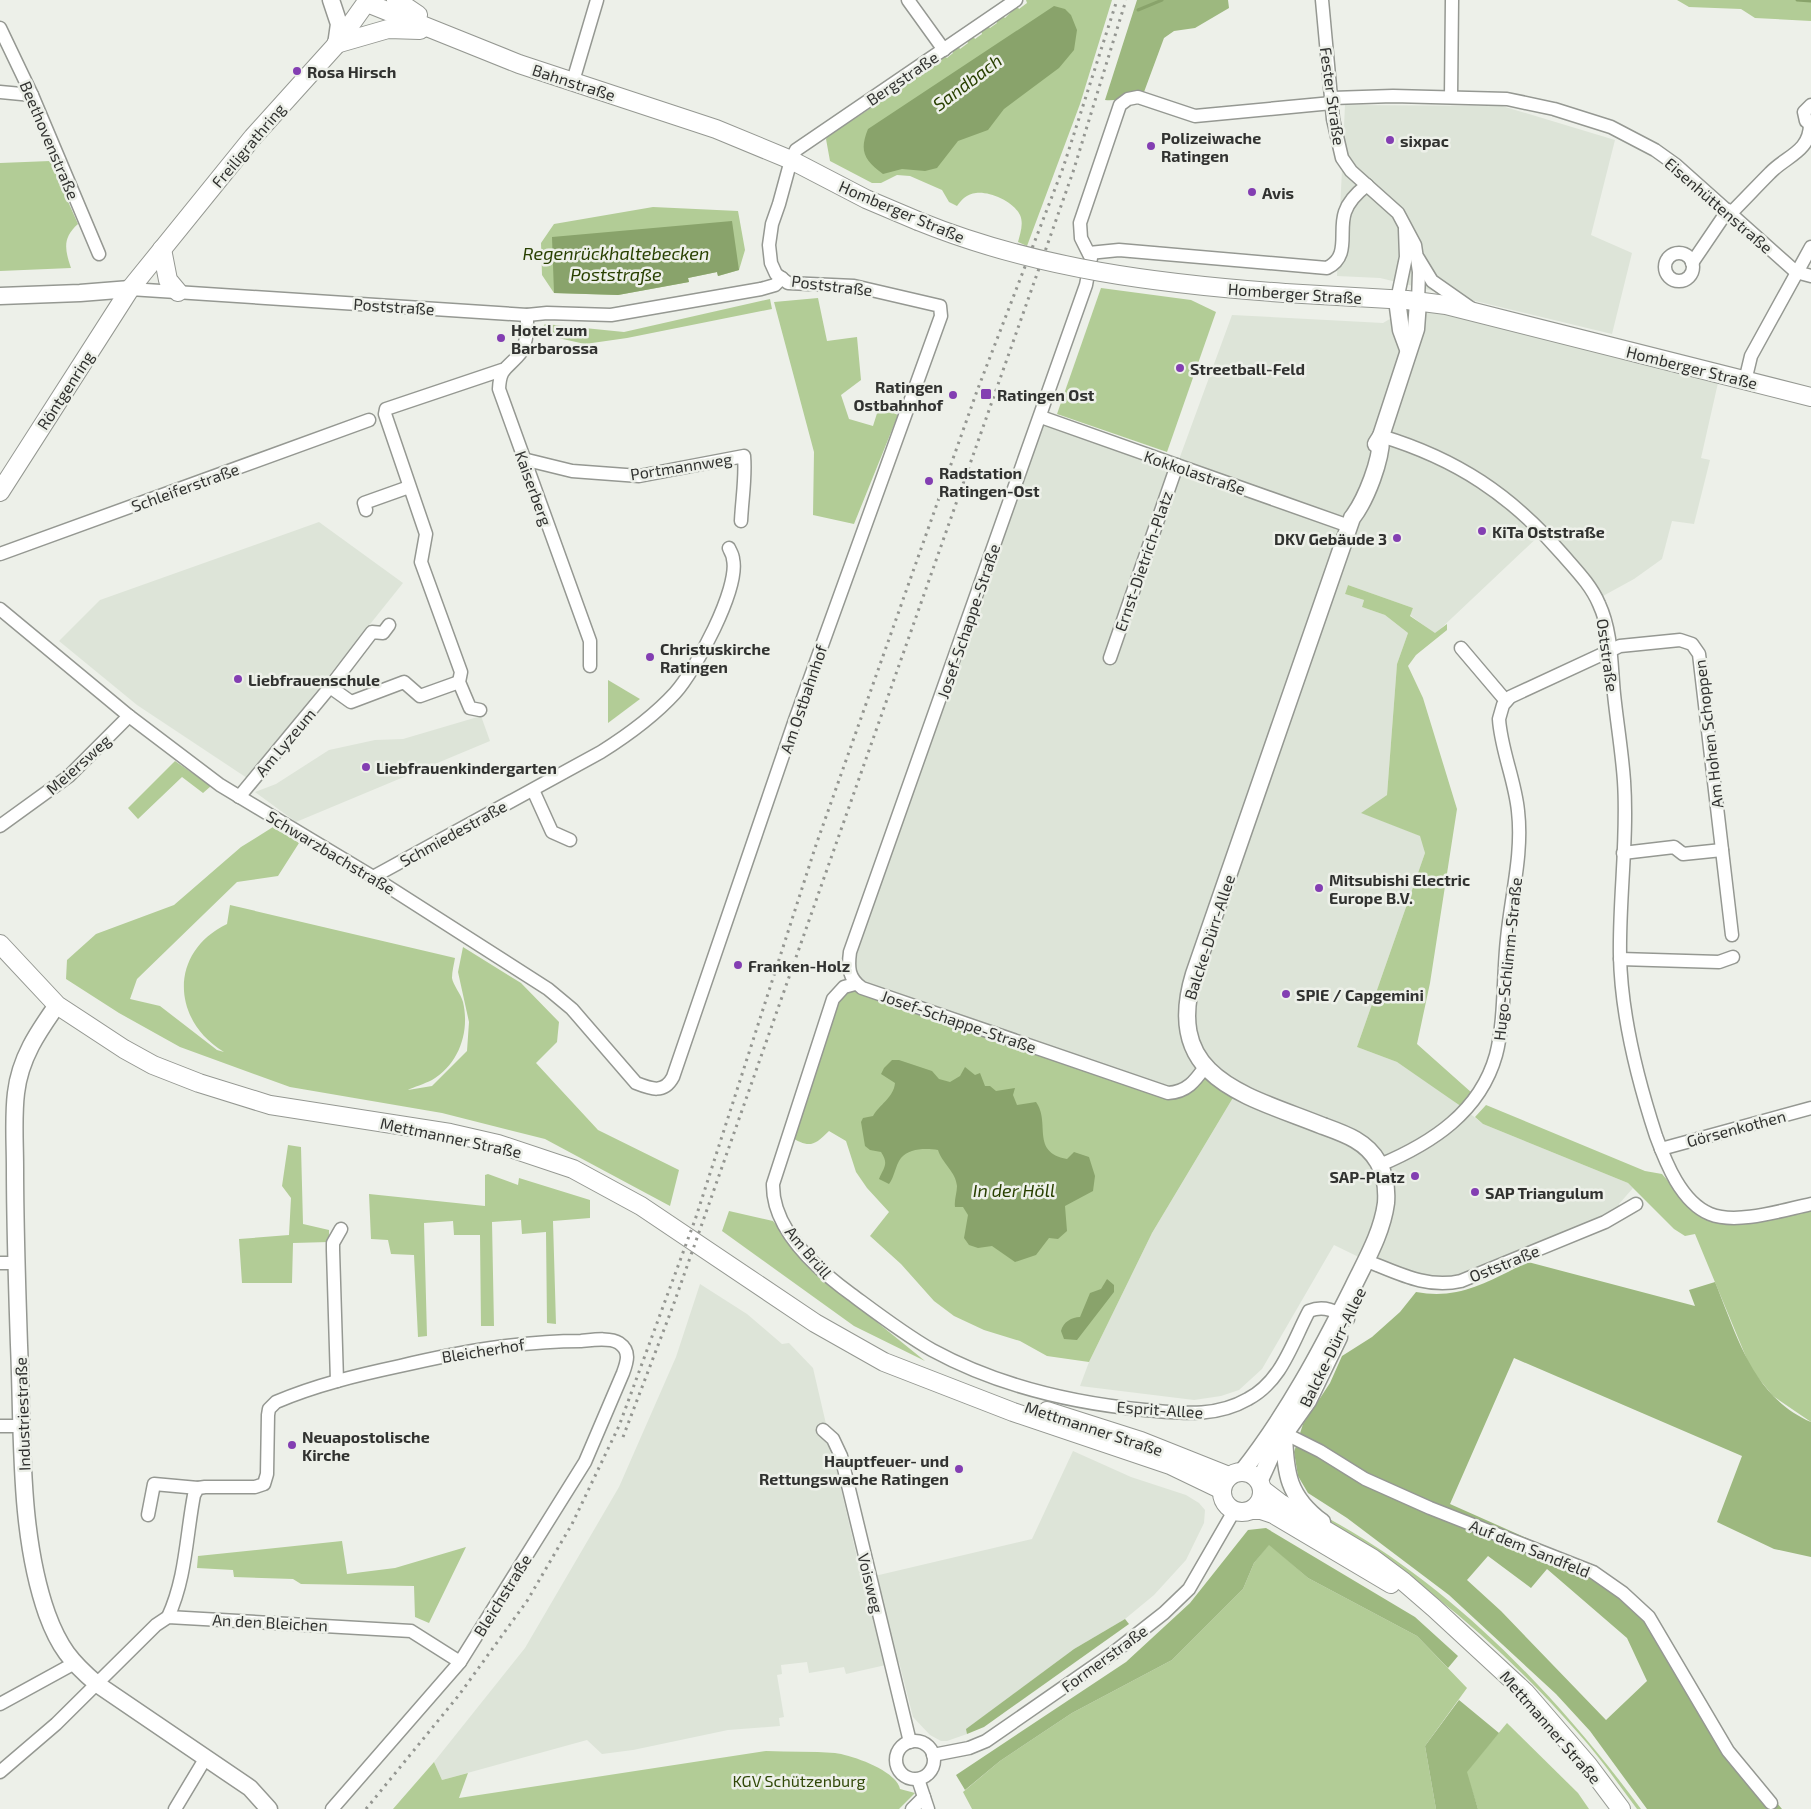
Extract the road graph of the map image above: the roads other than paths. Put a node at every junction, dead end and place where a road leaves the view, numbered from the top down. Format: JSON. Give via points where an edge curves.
{"nodes":[{"id":1,"x":331,"y":0,"type":"edge"},
{"id":2,"x":396,"y":0,"type":"edge"},
{"id":3,"x":596,"y":0,"type":"edge"},
{"id":4,"x":908,"y":0,"type":"edge"},
{"id":5,"x":1016,"y":0,"type":"edge"},
{"id":6,"x":1322,"y":0,"type":"edge"},
{"id":7,"x":1452,"y":0,"type":"edge"},
{"id":8,"x":365,"y":1,"type":"edge"},
{"id":9,"x":0,"y":28,"type":"edge"},
{"id":10,"x":441,"y":31,"type":"junction"},
{"id":11,"x":336,"y":44,"type":"junction"},
{"id":12,"x":944,"y":50,"type":"junction"},
{"id":13,"x":573,"y":81,"type":"junction"},
{"id":14,"x":0,"y":92,"type":"edge"},
{"id":15,"x":32,"y":95,"type":"junction"},
{"id":16,"x":1451,"y":97,"type":"junction"},
{"id":17,"x":1332,"y":100,"type":"junction"},
{"id":18,"x":1811,"y":105,"type":"edge"},
{"id":19,"x":1811,"y":124,"type":"edge"},
{"id":20,"x":791,"y":160,"type":"junction"},
{"id":21,"x":1367,"y":185,"type":"junction"},
{"id":22,"x":1730,"y":212,"type":"junction"},
{"id":23,"x":1405,"y":227,"type":"junction"},
{"id":24,"x":1811,"y":247,"type":"edge"},
{"id":25,"x":162,"y":250,"type":"junction"},
{"id":26,"x":1089,"y":253,"type":"junction"},
{"id":27,"x":99,"y":254,"type":"dead end"},
{"id":28,"x":1417,"y":257,"type":"junction"},
{"id":29,"x":1692,"y":263,"type":"dead end"},
{"id":30,"x":1796,"y":272,"type":"junction"},
{"id":31,"x":1811,"y":276,"type":"edge"},
{"id":32,"x":782,"y":278,"type":"junction"},
{"id":33,"x":130,"y":289,"type":"junction"},
{"id":34,"x":178,"y":292,"type":"junction"},
{"id":35,"x":0,"y":296,"type":"edge"},
{"id":36,"x":1397,"y":300,"type":"junction"},
{"id":37,"x":1418,"y":302,"type":"junction"},
{"id":38,"x":940,"y":306,"type":"joint"},
{"id":39,"x":1476,"y":312,"type":"junction"},
{"id":40,"x":530,"y":315,"type":"junction"},
{"id":41,"x":1408,"y":349,"type":"junction"},
{"id":42,"x":502,"y":370,"type":"junction"},
{"id":43,"x":1745,"y":381,"type":"junction"},
{"id":44,"x":1811,"y":396,"type":"edge"},
{"id":45,"x":1041,"y":417,"type":"junction"},
{"id":46,"x":369,"y":420,"type":"dead end"},
{"id":47,"x":1381,"y":436,"type":"junction"},
{"id":48,"x":523,"y":460,"type":"junction"},
{"id":49,"x":1177,"y":465,"type":"junction"},
{"id":50,"x":409,"y":487,"type":"junction"},
{"id":51,"x":0,"y":492,"type":"edge"},
{"id":52,"x":366,"y":510,"type":"dead end"},
{"id":53,"x":741,"y":521,"type":"dead end"},
{"id":54,"x":1350,"y":522,"type":"junction"},
{"id":55,"x":729,"y":548,"type":"dead end"},
{"id":56,"x":0,"y":554,"type":"edge"},
{"id":57,"x":0,"y":609,"type":"edge"},
{"id":58,"x":389,"y":625,"type":"dead end"},
{"id":59,"x":1461,"y":648,"type":"dead end"},
{"id":60,"x":1611,"y":649,"type":"junction"},
{"id":61,"x":1110,"y":658,"type":"dead end"},
{"id":62,"x":590,"y":666,"type":"dead end"},
{"id":63,"x":459,"y":682,"type":"junction"},
{"id":64,"x":330,"y":687,"type":"junction"},
{"id":65,"x":1506,"y":701,"type":"junction"},
{"id":66,"x":480,"y":710,"type":"dead end"},
{"id":67,"x":129,"y":716,"type":"junction"},
{"id":68,"x":533,"y":790,"type":"junction"},
{"id":69,"x":239,"y":797,"type":"junction"},
{"id":70,"x":0,"y":826,"type":"edge"},
{"id":71,"x":570,"y":840,"type":"dead end"},
{"id":72,"x":1722,"y":850,"type":"junction"},
{"id":73,"x":1623,"y":853,"type":"junction"},
{"id":74,"x":373,"y":877,"type":"junction"},
{"id":75,"x":1732,"y":935,"type":"dead end"},
{"id":76,"x":0,"y":944,"type":"edge"},
{"id":77,"x":1734,"y":957,"type":"dead end"},
{"id":78,"x":1620,"y":959,"type":"junction"},
{"id":79,"x":856,"y":984,"type":"junction"},
{"id":80,"x":57,"y":1005,"type":"junction"},
{"id":81,"x":1205,"y":1067,"type":"junction"},
{"id":82,"x":661,"y":1089,"type":"joint"},
{"id":83,"x":1811,"y":1108,"type":"edge"},
{"id":84,"x":1661,"y":1149,"type":"junction"},
{"id":85,"x":1380,"y":1165,"type":"junction"},
{"id":86,"x":1636,"y":1204,"type":"dead end"},
{"id":87,"x":1811,"y":1204,"type":"edge"},
{"id":88,"x":342,"y":1229,"type":"dead end"},
{"id":89,"x":1367,"y":1261,"type":"junction"},
{"id":90,"x":8,"y":1263,"type":"edge"},
{"id":91,"x":1344,"y":1316,"type":"junction"},
{"id":92,"x":627,"y":1353,"type":"joint"},
{"id":93,"x":337,"y":1381,"type":"junction"},
{"id":94,"x":957,"y":1389,"type":"junction"},
{"id":95,"x":1067,"y":1399,"type":"joint"},
{"id":96,"x":0,"y":1426,"type":"edge"},
{"id":97,"x":22,"y":1426,"type":"junction"},
{"id":98,"x":823,"y":1430,"type":"dead end"},
{"id":99,"x":1284,"y":1433,"type":"junction"},
{"id":100,"x":1231,"y":1479,"type":"junction"},
{"id":101,"x":1261,"y":1486,"type":"junction"},
{"id":102,"x":198,"y":1488,"type":"junction"},
{"id":103,"x":1252,"y":1510,"type":"junction"},
{"id":104,"x":1234,"y":1511,"type":"junction"},
{"id":105,"x":148,"y":1515,"type":"dead end"},
{"id":106,"x":1372,"y":1558,"type":"junction"},
{"id":107,"x":1434,"y":1608,"type":"junction"},
{"id":108,"x":168,"y":1618,"type":"junction"},
{"id":109,"x":460,"y":1662,"type":"junction"},
{"id":110,"x":73,"y":1664,"type":"junction"},
{"id":111,"x":96,"y":1684,"type":"junction"},
{"id":112,"x":0,"y":1704,"type":"edge"},
{"id":113,"x":910,"y":1742,"type":"junction"},
{"id":114,"x":933,"y":1755,"type":"junction"},
{"id":115,"x":205,"y":1759,"type":"junction"},
{"id":116,"x":0,"y":1772,"type":"edge"},
{"id":117,"x":918,"y":1778,"type":"junction"},
{"id":118,"x":926,"y":1803,"type":"edge"},
{"id":119,"x":1770,"y":1803,"type":"dead end"},
{"id":120,"x":175,"y":1809,"type":"edge"},
{"id":121,"x":269,"y":1809,"type":"edge"},
{"id":122,"x":332,"y":1809,"type":"edge"},
{"id":123,"x":912,"y":1809,"type":"edge"},
{"id":124,"x":1621,"y":1809,"type":"edge"}],
"edges":[{"from":1,"to":11,"type":"street","via":[[339,24]]},
{"from":2,"to":10,"type":"main road"},
{"from":3,"to":13,"type":"street"},
{"from":4,"to":12,"type":"street"},
{"from":5,"to":12,"type":"street","name":"Bergstraße"},
{"from":6,"to":17,"type":"street","name":"Fester Straße"},
{"from":7,"to":16,"type":"street"},
{"from":8,"to":10,"type":"main road","name":"Bahnstraße"},
{"from":8,"to":11,"type":"main road","name":"Freiligrathring"},
{"from":9,"to":15,"type":"street","name":"Beethovenstraße"},
{"from":10,"to":11,"type":"main road","via":[[388,29]]},
{"from":10,"to":13,"type":"main road","name":"Bahnstraße"},
{"from":11,"to":25,"type":"main road","name":"Freiligrathring","via":[[253,137]]},
{"from":12,"to":20,"type":"street","name":"Bergstraße","via":[[796,150]]},
{"from":13,"to":20,"type":"main road","name":"Bahnstraße","via":[[716,129]]},
{"from":14,"to":15,"type":"street"},
{"from":15,"to":27,"type":"street","name":"Beethovenstraße"},
{"from":16,"to":17,"type":"street","name":"Eisenhüttenstraße"},
{"from":16,"to":22,"type":"street","name":"Eisenhüttenstraße","via":[[1507,99],[1611,127],[1676,164]]},
{"from":17,"to":21,"type":"street","name":"Fester Straße","via":[[1342,158]]},
{"from":17,"to":26,"type":"street","name":"Josef-Schappe-Straße","via":[[1194,116],[1138,97],[1125,100],[1120,105],[1080,223]]},
{"from":18,"to":19,"type":"street","via":[[1804,112],[1804,117]]},
{"from":19,"to":22,"type":"street","via":[[1807,141]]},
{"from":20,"to":32,"type":"street","name":"Poststraße","via":[[768,245],[771,263]]},
{"from":20,"to":36,"type":"main road","name":"Homberger Straße","bridge":true,"via":[[866,199],[947,233],[1074,268],[1137,279]]},
{"from":21,"to":23,"type":"street","name":"Fester Straße","via":[[1398,214]]},
{"from":21,"to":26,"type":"street","name":"Homberger Straße","via":[[1344,212],[1341,252],[1338,260],[1327,268],[1119,250]]},
{"from":22,"to":29,"type":"street"},
{"from":22,"to":30,"type":"street","name":"Eisenhüttenstraße"},
{"from":23,"to":28,"type":"street","name":"Fester Straße","via":[[1415,245]]},
{"from":23,"to":36,"type":"street","via":[[1406,257]]},
{"from":24,"to":30,"type":"street"},
{"from":25,"to":33,"type":"main road","name":"Freiligrathring"},
{"from":25,"to":34,"type":"main road","via":[[168,280]]},
{"from":26,"to":45,"type":"street","name":"Josef-Schappe-Straße","via":[[1086,285]]},
{"from":28,"to":37,"type":"street","name":"Fester Straße"},
{"from":28,"to":39,"type":"street","name":"Fester Straße","via":[[1432,281]]},
{"from":30,"to":31,"type":"street","name":"Eisenhüttenstraße"},
{"from":30,"to":43,"type":"street","via":[[1751,356]]},
{"from":32,"to":38,"type":"street","name":"Poststraße","via":[[788,283],[854,286]]},
{"from":32,"to":40,"type":"street","name":"Poststraße","via":[[761,289],[612,315]]},
{"from":33,"to":34,"type":"street","name":"Poststraße"},
{"from":33,"to":35,"type":"street","name":"Poststraße"},
{"from":33,"to":51,"type":"main road","name":"Röntgenring"},
{"from":34,"to":40,"type":"street","name":"Poststraße"},
{"from":36,"to":37,"type":"main road","name":"Homberger Straße"},
{"from":36,"to":41,"type":"street","via":[[1401,330]]},
{"from":37,"to":39,"type":"main road","name":"Homberger Straße"},
{"from":37,"to":41,"type":"street","name":"Balcke-Dürr-Allee","via":[[1416,329]]},
{"from":38,"to":82,"type":"street","name":"Am Ostbahnhof","via":[[941,316],[932,342],[827,629],[672,1077]]},
{"from":39,"to":43,"type":"main road","name":"Homberger Straße"},
{"from":40,"to":42,"type":"street","via":[[524,346]]},
{"from":41,"to":47,"type":"street","name":"Balcke-Dürr-Allee"},
{"from":42,"to":48,"type":"street","name":"Kaiserberg","via":[[498,389]]},
{"from":42,"to":50,"type":"street","via":[[386,409]]},
{"from":43,"to":44,"type":"main road","name":"Homberger Straße"},
{"from":45,"to":49,"type":"street","name":"Kokkolastraße"},
{"from":45,"to":79,"type":"street","name":"Josef-Schappe-Straße","via":[[850,952],[849,972]]},
{"from":46,"to":56,"type":"street","name":"Schleiferstraße"},
{"from":47,"to":54,"type":"street","name":"Balcke-Dürr-Allee","via":[[1382,449],[1360,508]]},
{"from":47,"to":60,"type":"street","name":"Oststraße","via":[[1414,446],[1464,469],[1531,520],[1577,570],[1594,594],[1604,617]]},
{"from":48,"to":53,"type":"street","name":"Portmannweg","via":[[572,471],[639,476],[744,456]]},
{"from":48,"to":62,"type":"street","name":"Kaiserberg","via":[[590,641]]},
{"from":49,"to":54,"type":"street","name":"Kokkolastraße"},
{"from":49,"to":61,"type":"street","name":"Ernst-Dietrich-Platz"},
{"from":50,"to":52,"type":"street","via":[[364,503]]},
{"from":50,"to":63,"type":"street","via":[[426,534],[421,562],[461,672]]},
{"from":54,"to":81,"type":"street","name":"Balcke-Dürr-Allee","via":[[1189,991],[1187,1028],[1197,1056]]},
{"from":55,"to":68,"type":"street","name":"Schmiedestraße","via":[[734,560],[733,569],[720,617],[676,692],[626,736]]},
{"from":57,"to":67,"type":"street","name":"Schwarzbachstraße"},
{"from":58,"to":64,"type":"street","name":"Am Lyzeum","via":[[382,633],[372,632]]},
{"from":59,"to":65,"type":"street"},
{"from":60,"to":65,"type":"street"},
{"from":60,"to":72,"type":"street","name":"Am Hohen Schoppen","via":[[1634,643],[1680,640],[1688,641],[1696,648]]},
{"from":60,"to":73,"type":"street","name":"Oststraße","via":[[1624,782]]},
{"from":63,"to":64,"type":"street","via":[[423,696],[416,695],[404,682],[351,702]]},
{"from":63,"to":66,"type":"street","via":[[470,708]]},
{"from":64,"to":69,"type":"street","name":"Am Lyzeum"},
{"from":65,"to":85,"type":"street","name":"Hugo-Schlimm-Straße","via":[[1500,711],[1500,728],[1518,811],[1519,855],[1496,1055],[1482,1089],[1462,1116],[1417,1146]]},
{"from":67,"to":69,"type":"street","name":"Schwarzbachstraße"},
{"from":67,"to":70,"type":"street","name":"Meiersweg","via":[[69,776]]},
{"from":68,"to":71,"type":"street","via":[[552,832]]},
{"from":68,"to":74,"type":"street","name":"Schmiedestraße"},
{"from":69,"to":74,"type":"street","name":"Schwarzbachstraße"},
{"from":72,"to":73,"type":"street","via":[[1683,854],[1674,847]]},
{"from":72,"to":75,"type":"street","name":"Am Hohen Schoppen"},
{"from":73,"to":78,"type":"street","name":"Oststraße"},
{"from":74,"to":82,"type":"street","name":"Schwarzbachstraße","via":[[548,989],[572,1009],[636,1082]]},
{"from":76,"to":80,"type":"main road"},
{"from":77,"to":78,"type":"street","via":[[1719,962]]},
{"from":78,"to":84,"type":"street","name":"Oststraße","via":[[1624,1010]]},
{"from":79,"to":81,"type":"street","name":"Josef-Schappe-Straße","via":[[1168,1093],[1190,1086]]},
{"from":79,"to":95,"type":"street","name":"Am Brüll","via":[[844,987],[833,999],[773,1184],[775,1204],[781,1216],[794,1239],[830,1279],[889,1323],[932,1350],[968,1367]]},
{"from":80,"to":90,"type":"street","name":"Industriestraße","via":[[34,1037],[23,1061],[16,1092]]},
{"from":80,"to":94,"type":"main road","name":"Mettmanner Straße","via":[[124,1050],[199,1083],[270,1104],[498,1144],[573,1169],[641,1206],[847,1342],[884,1362]]},
{"from":81,"to":85,"type":"street","name":"Balcke-Dürr-Allee","via":[[1237,1091],[1355,1138]]},
{"from":83,"to":84,"type":"street","name":"Görsenkothen"},
{"from":84,"to":87,"type":"street","name":"Oststraße","via":[[1679,1185],[1698,1207],[1709,1213],[1727,1218]]},
{"from":85,"to":89,"type":"street","name":"Balcke-Dürr-Allee","via":[[1385,1176],[1386,1204]]},
{"from":86,"to":89,"type":"street","name":"Oststraße","via":[[1605,1222],[1446,1285],[1420,1281]]},
{"from":88,"to":93,"type":"street","via":[[333,1243]]},
{"from":89,"to":91,"type":"street","name":"Balcke-Dürr-Allee"},
{"from":90,"to":97,"type":"street","name":"Industriestraße"},
{"from":91,"to":95,"type":"street","name":"Esprit-Allee","via":[[1321,1308],[1309,1311],[1275,1378],[1259,1393],[1216,1412],[1185,1414]]},
{"from":91,"to":99,"type":"street","name":"Balcke-Dürr-Allee","via":[[1308,1401]]},
{"from":91,"to":100,"type":"street","name":"Balcke-Dürr-Allee","via":[[1301,1386]]},
{"from":92,"to":93,"type":"street","name":"Bleicherhof","via":[[615,1341],[531,1343],[466,1350]]},
{"from":92,"to":109,"type":"street","name":"Bleichstraße","via":[[623,1373],[585,1462]]},
{"from":93,"to":102,"type":"street","name":"Bleicherhof","via":[[272,1405],[268,1415],[264,1484]]},
{"from":94,"to":100,"type":"main road","name":"Mettmanner Straße","via":[[1013,1412],[1170,1465]]},
{"from":94,"to":100,"type":"main road","name":"Mettmanner Straße","via":[[1085,1422]]},
{"from":96,"to":97,"type":"street"},
{"from":97,"to":110,"type":"street","name":"Industriestraße","via":[[26,1503],[35,1564],[47,1614]]},
{"from":98,"to":113,"type":"street","name":"Voisweg","via":[[833,1439],[841,1456]]},
{"from":99,"to":101,"type":"street","name":"Balcke-Dürr-Allee","via":[[1270,1456]]},
{"from":99,"to":106,"type":"street","via":[[1288,1478],[1298,1500]]},
{"from":99,"to":119,"type":"street","name":"Auf dem Sandfeld","via":[[1365,1479],[1422,1505],[1593,1572],[1623,1593],[1649,1617],[1728,1751]]},
{"from":100,"to":101,"type":"main road","via":[[1254,1475]]},
{"from":100,"to":104,"type":"main road","via":[[1224,1502]]},
{"from":101,"to":103,"type":"main road","via":[[1261,1500]]},
{"from":101,"to":106,"type":"main road","name":"Mettmanner Straße","via":[[1280,1503]]},
{"from":102,"to":105,"type":"street","name":"Bleicherhof","via":[[154,1484]]},
{"from":102,"to":108,"type":"street","via":[[179,1590]]},
{"from":103,"to":104,"type":"main road"},
{"from":103,"to":107,"type":"main road","name":"Mettmanner Straße","via":[[1273,1514]]},
{"from":104,"to":114,"type":"street","name":"Formerstraße","via":[[1189,1589],[1164,1613],[1113,1653],[986,1741]]},
{"from":106,"to":107,"type":"main road","name":"Mettmanner Straße"},
{"from":107,"to":124,"type":"main road","name":"Mettmanner Straße","via":[[1525,1692]]},
{"from":108,"to":109,"type":"street","name":"An den Bleichen","via":[[411,1631]]},
{"from":108,"to":111,"type":"street","via":[[156,1624]]},
{"from":109,"to":122,"type":"street","name":"Bleichstraße"},
{"from":110,"to":111,"type":"street","name":"Industriestraße"},
{"from":110,"to":112,"type":"street"},
{"from":111,"to":115,"type":"street","name":"Industriestraße"},
{"from":111,"to":116,"type":"street"},
{"from":113,"to":114,"type":"street","via":[[927,1746]]},
{"from":113,"to":117,"type":"street","via":[[900,1749],[896,1761],[901,1773]]},
{"from":114,"to":117,"type":"street","via":[[929,1773]]},
{"from":115,"to":120,"type":"street"},
{"from":115,"to":121,"type":"street","name":"Industriestraße","via":[[250,1788]]},
{"from":117,"to":118,"type":"street"},
{"from":118,"to":123,"type":"street"}]}
